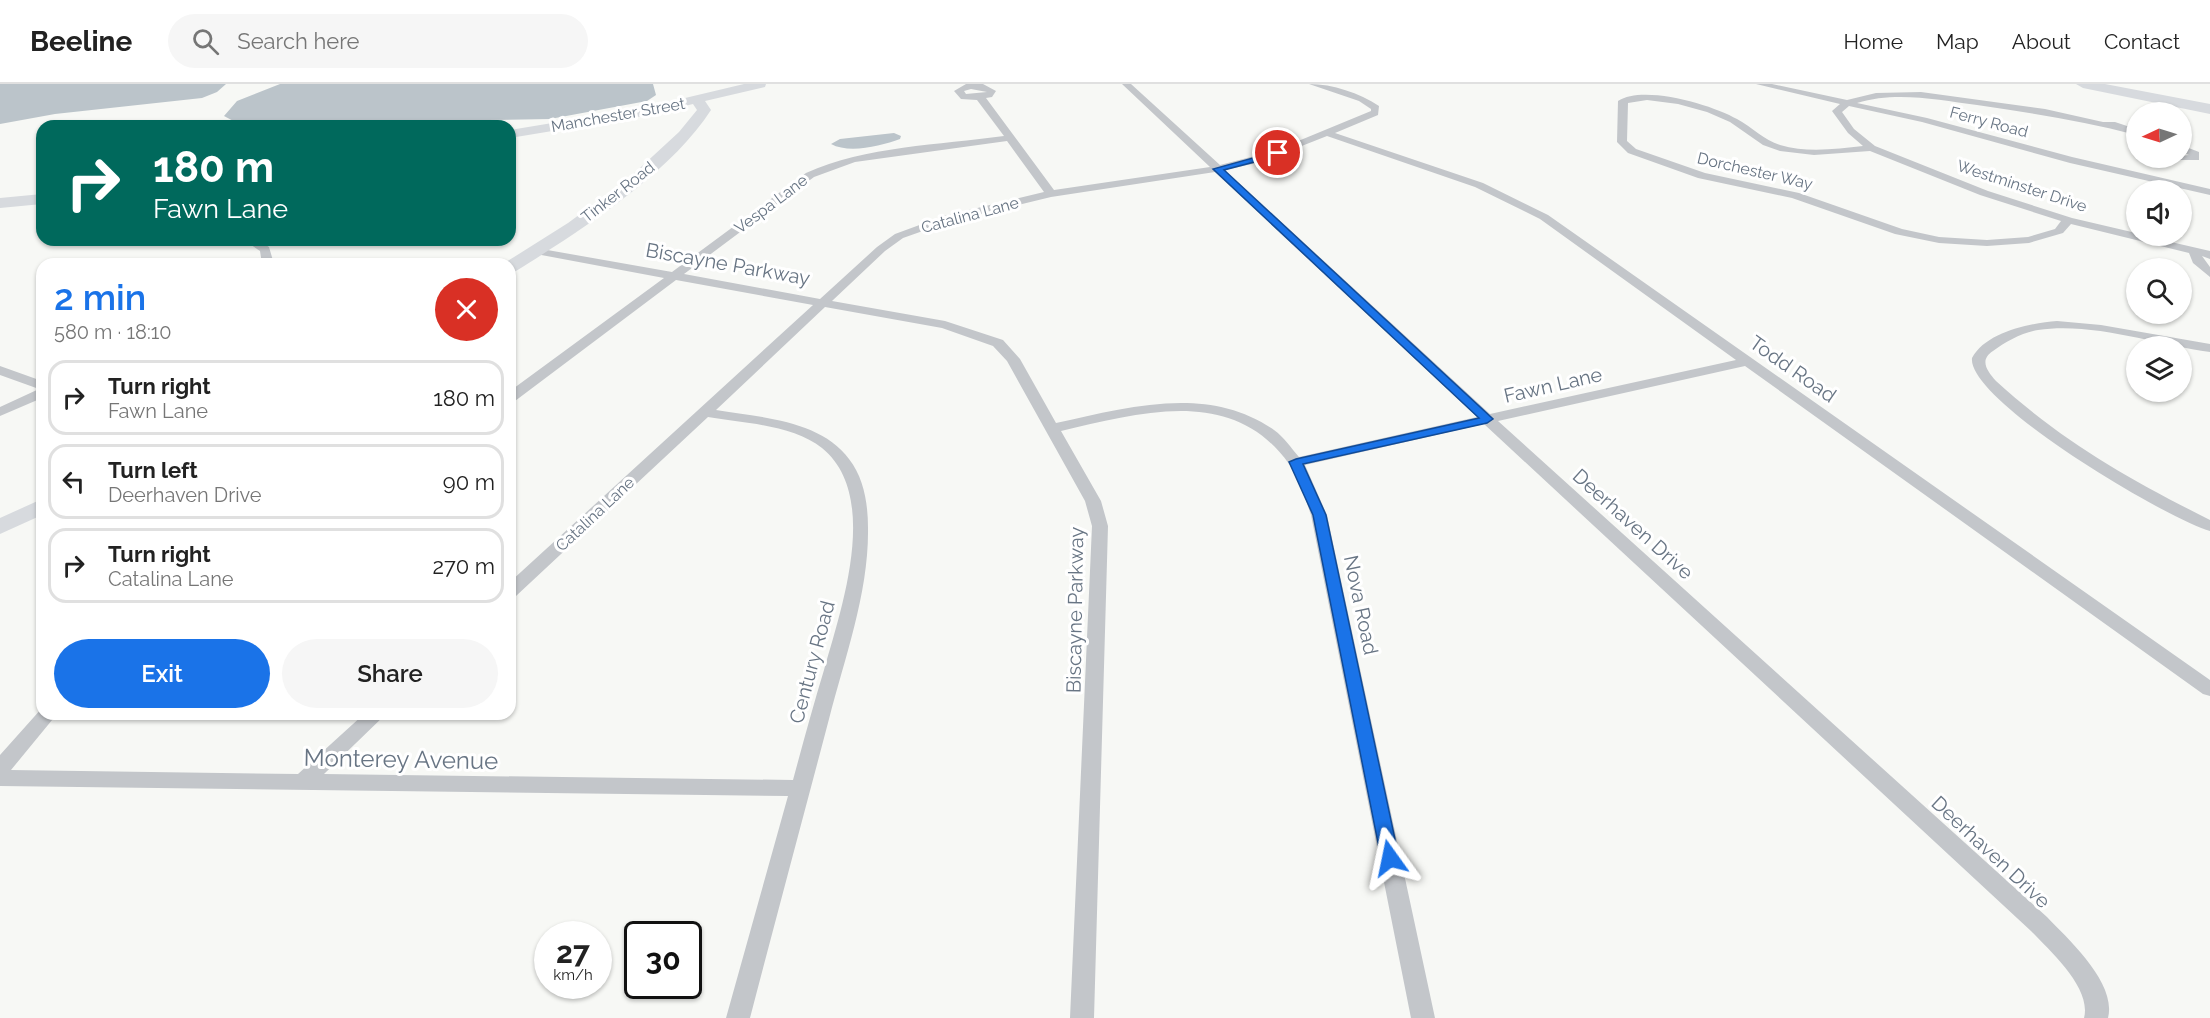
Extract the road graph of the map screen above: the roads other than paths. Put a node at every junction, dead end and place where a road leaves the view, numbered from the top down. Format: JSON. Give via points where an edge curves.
{"nodes":[{"id":1,"x":760,"y":84,"type":"edge"},
{"id":2,"x":1126,"y":84,"type":"edge"},
{"id":3,"x":1313,"y":84,"type":"edge"},
{"id":4,"x":1760,"y":84,"type":"edge"},
{"id":5,"x":2084,"y":84,"type":"edge"},
{"id":6,"x":1873,"y":85,"type":"edge"},
{"id":7,"x":1890,"y":95,"type":"junction"},
{"id":8,"x":980,"y":97,"type":"dead end"},
{"id":9,"x":1878,"y":97,"type":"junction"},
{"id":10,"x":697,"y":100,"type":"junction"},
{"id":11,"x":1846,"y":103,"type":"junction"},
{"id":12,"x":1865,"y":107,"type":"junction"},
{"id":13,"x":2210,"y":109,"type":"edge"},
{"id":14,"x":1841,"y":116,"type":"junction"},
{"id":15,"x":2103,"y":125,"type":"junction"},
{"id":16,"x":2126,"y":129,"type":"edge"},
{"id":17,"x":516,"y":133,"type":"edge"},
{"id":18,"x":1326,"y":133,"type":"junction"},
{"id":19,"x":1010,"y":138,"type":"junction"},
{"id":20,"x":2126,"y":138,"type":"edge"},
{"id":21,"x":1871,"y":148,"type":"junction"},
{"id":22,"x":1218,"y":169,"type":"junction"},
{"id":23,"x":2210,"y":192,"type":"edge"},
{"id":24,"x":1051,"y":194,"type":"junction"},
{"id":25,"x":36,"y":200,"type":"edge"},
{"id":26,"x":0,"y":203,"type":"edge"},
{"id":27,"x":2068,"y":220,"type":"junction"},
{"id":28,"x":260,"y":246,"type":"edge"},
{"id":29,"x":536,"y":251,"type":"junction"},
{"id":30,"x":2195,"y":252,"type":"junction"},
{"id":31,"x":2210,"y":255,"type":"edge"},
{"id":32,"x":267,"y":258,"type":"edge"},
{"id":33,"x":516,"y":263,"type":"edge"},
{"id":34,"x":2210,"y":264,"type":"edge"},
{"id":35,"x":2210,"y":273,"type":"edge"},
{"id":36,"x":676,"y":276,"type":"junction"},
{"id":37,"x":824,"y":303,"type":"junction"},
{"id":38,"x":2210,"y":348,"type":"edge"},
{"id":39,"x":1748,"y":361,"type":"junction"},
{"id":40,"x":0,"y":370,"type":"edge"},
{"id":41,"x":36,"y":384,"type":"edge"},
{"id":42,"x":516,"y":394,"type":"edge"},
{"id":43,"x":36,"y":396,"type":"edge"},
{"id":44,"x":0,"y":412,"type":"edge"},
{"id":45,"x":705,"y":412,"type":"junction"},
{"id":46,"x":1487,"y":419,"type":"junction"},
{"id":47,"x":1054,"y":428,"type":"junction"},
{"id":48,"x":1296,"y":462,"type":"junction"},
{"id":49,"x":36,"y":509,"type":"edge"},
{"id":50,"x":2210,"y":526,"type":"edge"},
{"id":51,"x":0,"y":527,"type":"edge"},
{"id":52,"x":516,"y":585,"type":"edge"},
{"id":53,"x":2210,"y":689,"type":"edge"},
{"id":54,"x":42,"y":720,"type":"edge"},
{"id":55,"x":369,"y":720,"type":"edge"},
{"id":56,"x":0,"y":769,"type":"edge"},
{"id":57,"x":0,"y":778,"type":"edge"},
{"id":58,"x":301,"y":783,"type":"junction"},
{"id":59,"x":801,"y":788,"type":"junction"},
{"id":60,"x":2097,"y":1012,"type":"edge"},
{"id":61,"x":738,"y":1018,"type":"edge"},
{"id":62,"x":1082,"y":1018,"type":"edge"},
{"id":63,"x":1424,"y":1018,"type":"edge"}],
"edges":[{"from":1,"to":10,"type":"street","name":"Manchester Street"},
{"from":2,"to":22,"type":"street","name":"Deerhaven Drive"},
{"from":3,"to":18,"type":"street","name":"Catalina Lane","via":[[1362,99],[1376,108],[1375,113]]},
{"from":4,"to":11,"type":"street","name":"Ferry Road"},
{"from":5,"to":13,"type":"main road"},
{"from":6,"to":7,"type":"street"},
{"from":7,"to":9,"type":"street"},
{"from":7,"to":15,"type":"street","via":[[1921,95],[2032,110]]},
{"from":8,"to":19,"type":"street"},
{"from":9,"to":11,"type":"street"},
{"from":9,"to":12,"type":"street"},
{"from":10,"to":17,"type":"street","name":"Manchester Street"},
{"from":10,"to":29,"type":"street","name":"Tinker Road","via":[[704,110],[697,122],[639,178]]},
{"from":11,"to":12,"type":"street","name":"Ferry Road"},
{"from":11,"to":14,"type":"street","via":[[1837,111]]},
{"from":12,"to":14,"type":"street"},
{"from":12,"to":23,"type":"street","name":"Ferry Road"},
{"from":14,"to":21,"type":"street","name":"Westminster Drive"},
{"from":15,"to":16,"type":"street"},
{"from":15,"to":20,"type":"street"},
{"from":18,"to":22,"type":"street","name":"Catalina Lane","via":[[1278,153]]},
{"from":18,"to":39,"type":"street","name":"Todd Road","via":[[1479,185],[1524,205]]},
{"from":19,"to":24,"type":"street"},
{"from":19,"to":36,"type":"street","name":"Vespa Lane","via":[[868,156],[819,170]]},
{"from":21,"to":27,"type":"street","name":"Westminster Drive","via":[[1984,193]]},
{"from":21,"to":27,"type":"street","name":"Dorchester Way","via":[[1797,152],[1777,148],[1735,120],[1707,109],[1648,98],[1623,101],[1622,142],[1632,151],[1715,179],[1807,198],[1899,232],[1953,242],[2002,243],[2050,235]]},
{"from":22,"to":24,"type":"street","name":"Catalina Lane"},
{"from":22,"to":46,"type":"street","name":"Deerhaven Drive"},
{"from":24,"to":37,"type":"street","name":"Catalina Lane","via":[[948,218],[899,236]]},
{"from":25,"to":26,"type":"street"},
{"from":27,"to":30,"type":"street","name":"Westminster Drive"},
{"from":28,"to":32,"type":"street","via":[[265,249]]},
{"from":29,"to":33,"type":"street","name":"Tinker Road"},
{"from":29,"to":36,"type":"street","name":"Biscayne Parkway"},
{"from":30,"to":31,"type":"street","name":"Westminster Drive"},
{"from":30,"to":34,"type":"street"},
{"from":30,"to":35,"type":"street","via":[[2197,261]]},
{"from":36,"to":37,"type":"street","name":"Biscayne Parkway"},
{"from":36,"to":42,"type":"street","name":"Vespa Lane"},
{"from":37,"to":45,"type":"street","name":"Catalina Lane"},
{"from":37,"to":47,"type":"street","name":"Biscayne Parkway","via":[[945,325],[998,343],[1013,359]]},
{"from":38,"to":50,"type":"street","via":[[2070,325],[2040,325],[1991,346],[1980,354],[1978,361],[1986,376],[2017,408],[2078,456]]},
{"from":39,"to":46,"type":"street","name":"Fawn Lane"},
{"from":39,"to":53,"type":"street","name":"Todd Road"},
{"from":40,"to":41,"type":"street"},
{"from":43,"to":44,"type":"street"},
{"from":45,"to":52,"type":"street","name":"Catalina Lane"},
{"from":45,"to":59,"type":"street","name":"Century Road","via":[[802,432],[829,446],[846,465],[856,487],[861,512],[859,563],[834,673]]},
{"from":46,"to":48,"type":"street","name":"Fawn Lane"},
{"from":46,"to":60,"type":"street","name":"Deerhaven Drive","via":[[2038,924],[2084,977]]},
{"from":47,"to":48,"type":"street","name":"Nova Road","via":[[1159,406],[1218,408],[1259,426]]},
{"from":47,"to":62,"type":"street","name":"Biscayne Parkway","via":[[1093,501],[1100,526]]},
{"from":48,"to":63,"type":"street","name":"Nova Road","via":[[1319,515]]},
{"from":49,"to":51,"type":"street"},
{"from":54,"to":56,"type":"street"},
{"from":55,"to":58,"type":"street"},
{"from":57,"to":58,"type":"street","name":"Monterey Avenue"},
{"from":58,"to":59,"type":"street","name":"Monterey Avenue"},
{"from":59,"to":61,"type":"street","name":"Century Road"}]}
